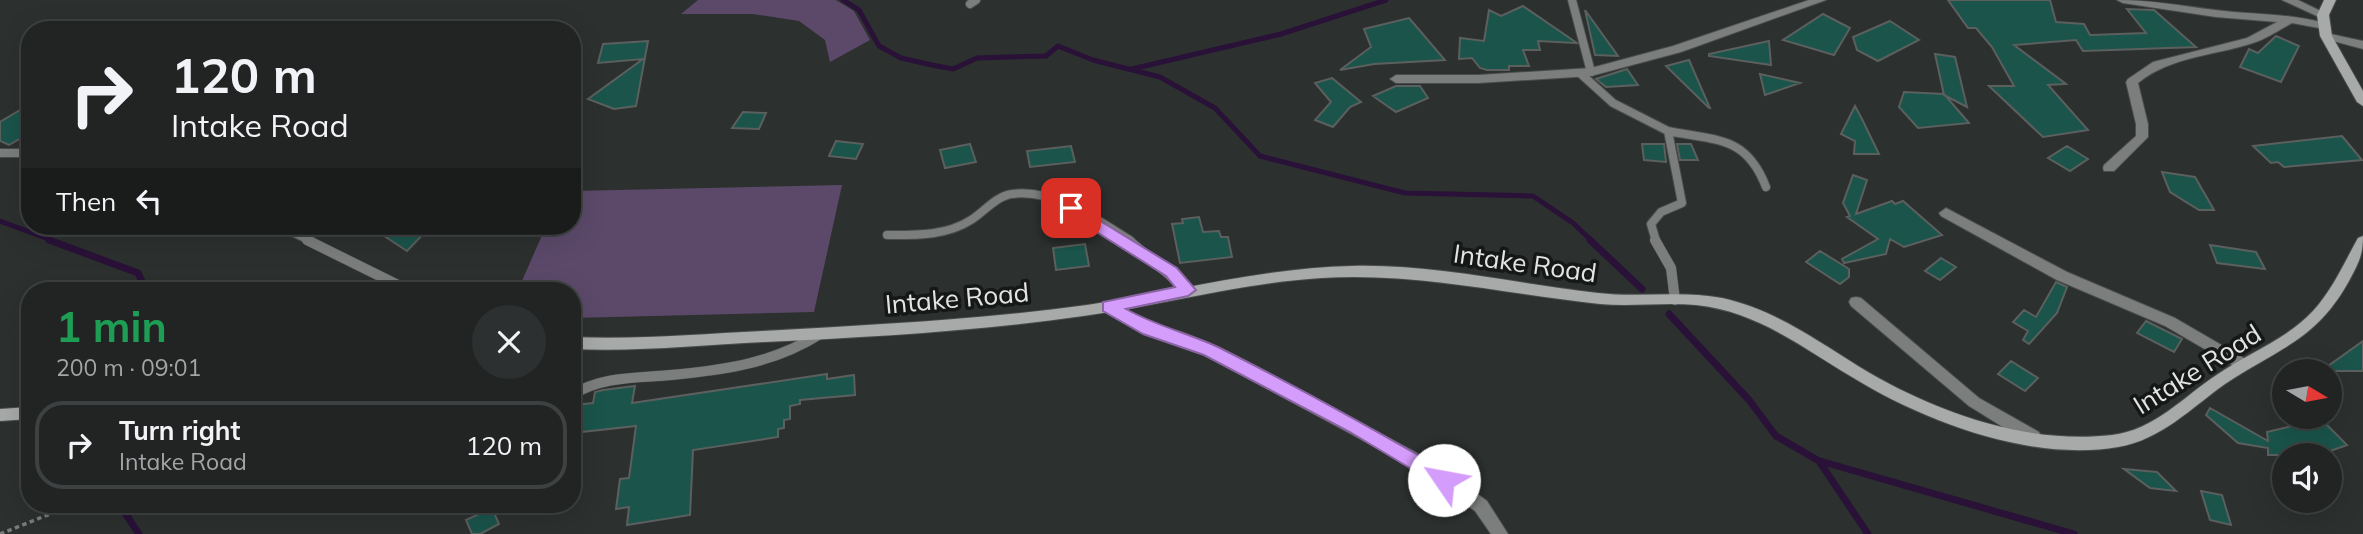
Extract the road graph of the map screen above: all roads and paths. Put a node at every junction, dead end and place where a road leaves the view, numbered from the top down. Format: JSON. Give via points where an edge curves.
{"nodes":[{"id":1,"x":1572,"y":0,"type":"edge"},
{"id":2,"x":1820,"y":0,"type":"edge"},
{"id":3,"x":2123,"y":0,"type":"edge"},
{"id":4,"x":2288,"y":0,"type":"edge"},
{"id":5,"x":2330,"y":0,"type":"edge"},
{"id":6,"x":2290,"y":19,"type":"junction"},
{"id":7,"x":2324,"y":26,"type":"junction"},
{"id":8,"x":2363,"y":45,"type":"edge"},
{"id":9,"x":1586,"y":73,"type":"junction"},
{"id":10,"x":1396,"y":79,"type":"dead end"},
{"id":11,"x":2363,"y":102,"type":"edge"},
{"id":12,"x":1668,"y":131,"type":"junction"},
{"id":13,"x":0,"y":153,"type":"edge"},
{"id":14,"x":21,"y":153,"type":"edge"},
{"id":15,"x":2109,"y":168,"type":"dead end"},
{"id":16,"x":1766,"y":187,"type":"dead end"},
{"id":17,"x":1946,"y":213,"type":"dead end"},
{"id":18,"x":887,"y":234,"type":"dead end"},
{"id":19,"x":298,"y":235,"type":"edge"},
{"id":20,"x":2363,"y":241,"type":"edge"},
{"id":21,"x":392,"y":282,"type":"edge"},
{"id":22,"x":1188,"y":290,"type":"junction"},
{"id":23,"x":1675,"y":300,"type":"junction"},
{"id":24,"x":1856,"y":302,"type":"dead end"},
{"id":25,"x":1108,"y":307,"type":"junction"},
{"id":26,"x":820,"y":334,"type":"junction"},
{"id":27,"x":581,"y":343,"type":"edge"},
{"id":28,"x":2244,"y":365,"type":"junction"},
{"id":29,"x":581,"y":390,"type":"edge"},
{"id":30,"x":21,"y":414,"type":"edge"},
{"id":31,"x":0,"y":415,"type":"edge"},
{"id":32,"x":2033,"y":437,"type":"junction"},
{"id":33,"x":52,"y":513,"type":"edge"},
{"id":34,"x":0,"y":534,"type":"edge"},
{"id":35,"x":1500,"y":534,"type":"edge"}],
"edges":[{"from":1,"to":9,"type":"lane"},
{"from":2,"to":9,"type":"street","via":[[1677,49]]},
{"from":3,"to":6,"type":"street"},
{"from":4,"to":7,"type":"street"},
{"from":5,"to":7,"type":"street"},
{"from":6,"to":7,"type":"street"},
{"from":6,"to":15,"type":"street","via":[[2249,40],[2139,75],[2132,82],[2142,137]]},
{"from":7,"to":8,"type":"street"},
{"from":7,"to":11,"type":"street"},
{"from":9,"to":10,"type":"street"},
{"from":9,"to":12,"type":"lane","via":[[1613,103]]},
{"from":12,"to":16,"type":"lane","via":[[1727,140],[1761,167]]},
{"from":12,"to":23,"type":"lane","via":[[1682,203],[1661,212],[1651,224],[1671,268]]},
{"from":13,"to":14,"type":"lane"},
{"from":17,"to":28,"type":"street","via":[[2062,276],[2170,322]]},
{"from":18,"to":22,"type":"lane","via":[[942,233],[1011,194],[1045,196],[1115,234],[1171,272]]},
{"from":19,"to":21,"type":"lane"},
{"from":20,"to":28,"type":"street","name":"Intake Road","via":[[2325,307],[2295,338]]},
{"from":22,"to":23,"type":"street","name":"Intake Road","via":[[1320,272],[1390,271],[1602,299]]},
{"from":22,"to":25,"type":"street","name":"Intake Road"},
{"from":23,"to":32,"type":"street","name":"Intake Road","via":[[1728,304],[1769,318],[1878,385],[1945,416]]},
{"from":24,"to":32,"type":"street","via":[[1974,402]]},
{"from":25,"to":26,"type":"street","name":"Intake Road","via":[[984,323]]},
{"from":25,"to":35,"type":"street","via":[[1149,330],[1210,351],[1426,466],[1481,506]]},
{"from":26,"to":27,"type":"street","name":"Intake Road"},
{"from":26,"to":29,"type":"lane","via":[[799,349],[739,369],[597,382]]},
{"from":28,"to":32,"type":"street","name":"Intake Road","via":[[2151,432],[2116,441],[2062,442]]},
{"from":30,"to":31,"type":"street"},
{"from":33,"to":34,"type":"path"}]}
